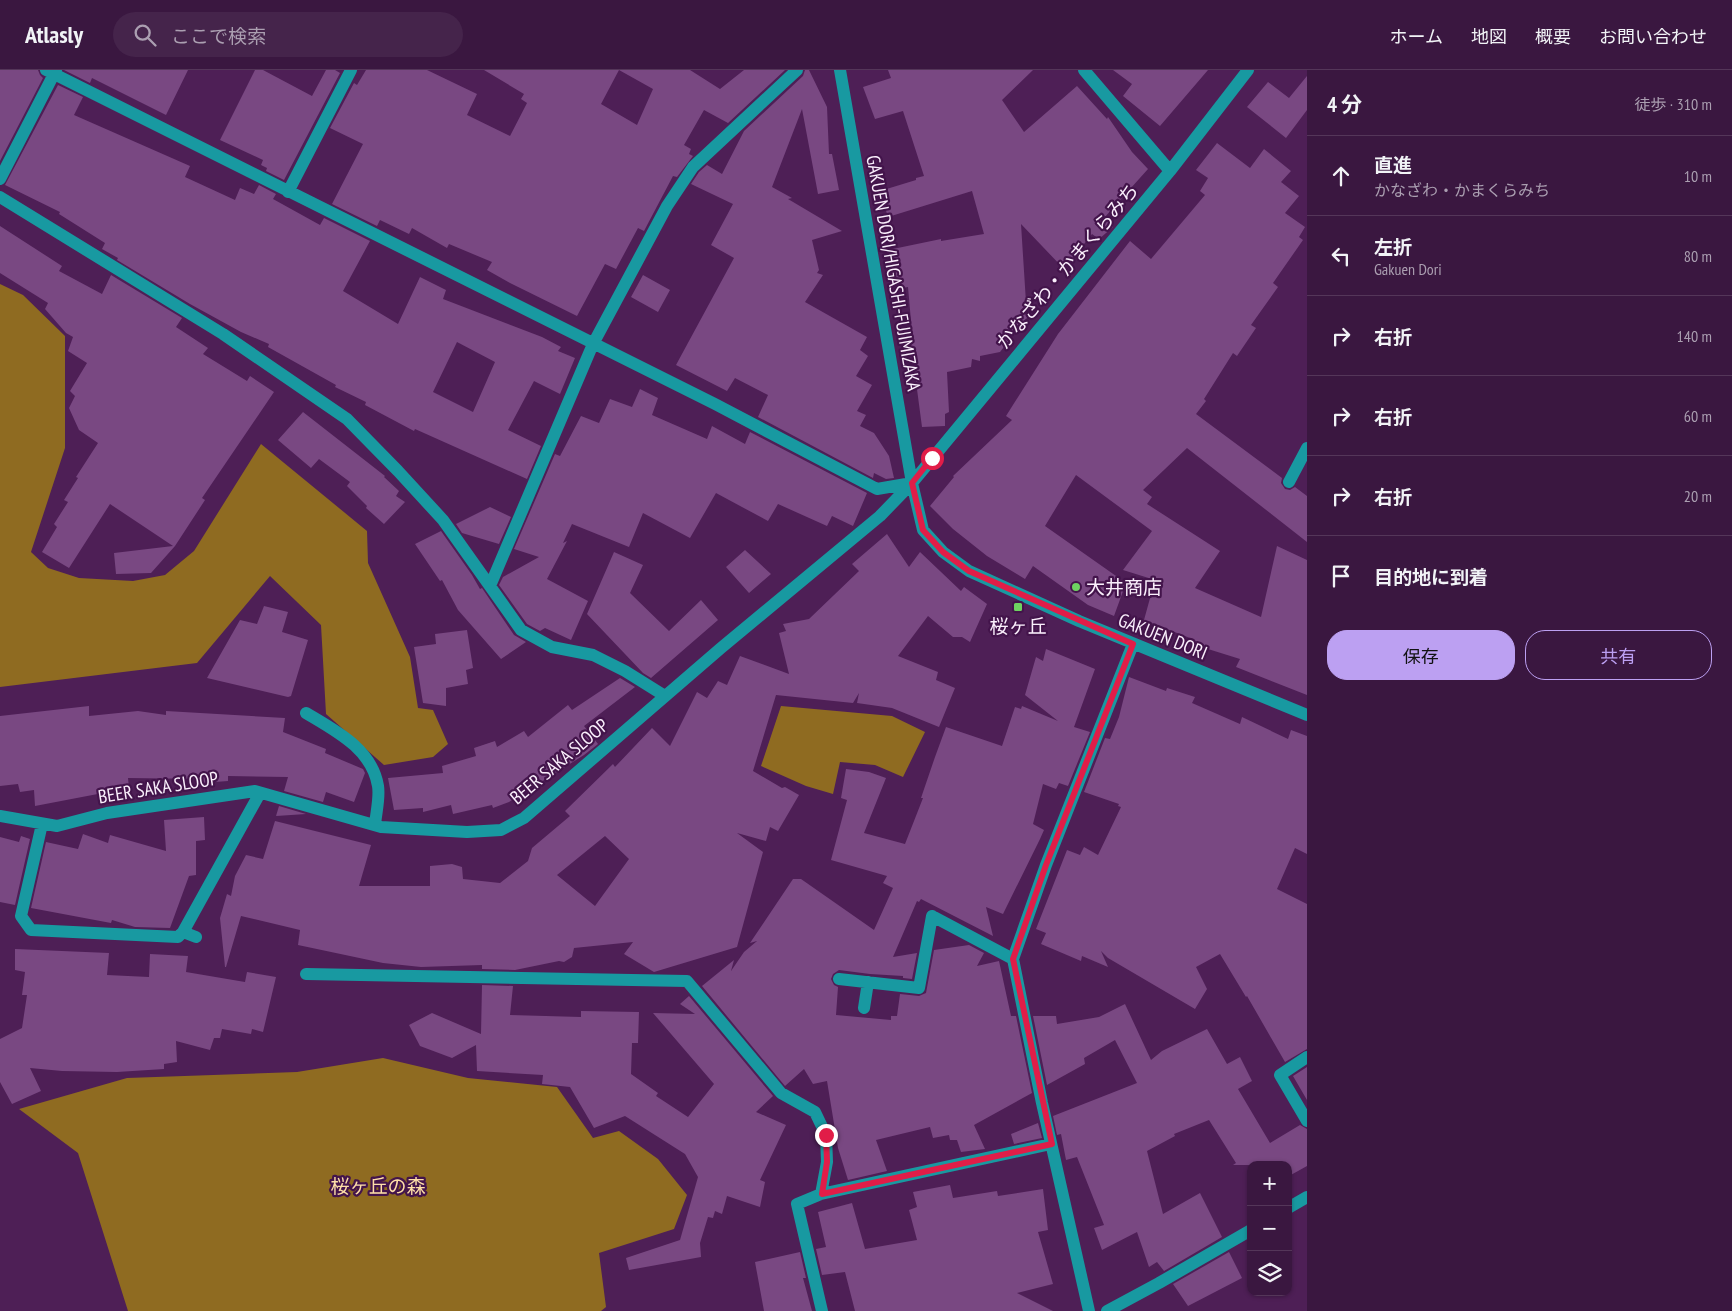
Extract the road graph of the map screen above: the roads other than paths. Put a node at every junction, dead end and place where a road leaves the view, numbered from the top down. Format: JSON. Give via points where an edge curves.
{"nodes":[{"id":1,"x":351,"y":70,"type":"edge"},
{"id":2,"x":797,"y":70,"type":"edge"},
{"id":3,"x":840,"y":70,"type":"edge"},
{"id":4,"x":1084,"y":70,"type":"edge"},
{"id":5,"x":1248,"y":70,"type":"edge"},
{"id":6,"x":52,"y":71,"type":"edge"},
{"id":7,"x":1170,"y":171,"type":"junction"},
{"id":8,"x":0,"y":179,"type":"edge"},
{"id":9,"x":288,"y":192,"type":"junction"},
{"id":10,"x":0,"y":197,"type":"edge"},
{"id":11,"x":593,"y":344,"type":"junction"},
{"id":12,"x":1307,"y":448,"type":"edge"},
{"id":13,"x":1289,"y":482,"type":"dead end"},
{"id":14,"x":912,"y":483,"type":"junction"},
{"id":15,"x":490,"y":586,"type":"junction"},
{"id":16,"x":1133,"y":644,"type":"junction"},
{"id":17,"x":665,"y":696,"type":"junction"},
{"id":18,"x":306,"y":713,"type":"dead end"},
{"id":19,"x":1307,"y":715,"type":"edge"},
{"id":20,"x":260,"y":793,"type":"junction"},
{"id":21,"x":0,"y":816,"type":"edge"},
{"id":22,"x":42,"y":824,"type":"junction"},
{"id":23,"x":375,"y":825,"type":"junction"},
{"id":24,"x":183,"y":932,"type":"junction"},
{"id":25,"x":196,"y":937,"type":"dead end"},
{"id":26,"x":1013,"y":959,"type":"junction"},
{"id":27,"x":306,"y":974,"type":"dead end"},
{"id":28,"x":839,"y":979,"type":"dead end"},
{"id":29,"x":868,"y":982,"type":"junction"},
{"id":30,"x":864,"y":1008,"type":"dead end"},
{"id":31,"x":1307,"y":1057,"type":"edge"},
{"id":32,"x":1307,"y":1121,"type":"edge"},
{"id":33,"x":1052,"y":1144,"type":"junction"},
{"id":34,"x":822,"y":1194,"type":"junction"},
{"id":35,"x":1307,"y":1197,"type":"edge"},
{"id":36,"x":1291,"y":1206,"type":"edge"},
{"id":37,"x":1247,"y":1232,"type":"edge"},
{"id":38,"x":822,"y":1311,"type":"edge"},
{"id":39,"x":1089,"y":1311,"type":"edge"},
{"id":40,"x":1107,"y":1311,"type":"edge"}],
"edges":[{"from":1,"to":9,"type":"street"},
{"from":2,"to":11,"type":"street","via":[[693,167],[667,206]]},
{"from":3,"to":14,"type":"street","name":"GAKUEN DORI/HIGASHI-FUJIMIZAKA"},
{"from":4,"to":7,"type":"street"},
{"from":5,"to":7,"type":"street","name":"かなざわ・かまくらみち"},
{"from":6,"to":8,"type":"street"},
{"from":6,"to":9,"type":"street"},
{"from":7,"to":14,"type":"street","name":"かなざわ・かまくらみち"},
{"from":9,"to":11,"type":"street"},
{"from":10,"to":15,"type":"street","via":[[223,334],[347,419],[443,520]]},
{"from":11,"to":14,"type":"street","via":[[877,488]]},
{"from":11,"to":15,"type":"street"},
{"from":12,"to":13,"type":"street"},
{"from":14,"to":16,"type":"street","name":"GAKUEN DORI","via":[[923,530],[943,552],[969,571]]},
{"from":14,"to":17,"type":"street","name":"BEER SAKA SLOOP","via":[[880,516]]},
{"from":15,"to":17,"type":"street","via":[[521,630],[552,646],[593,655],[625,670]]},
{"from":16,"to":19,"type":"street","name":"GAKUEN DORI"},
{"from":16,"to":26,"type":"street","via":[[1046,865]]},
{"from":17,"to":23,"type":"street","name":"BEER SAKA SLOOP","via":[[524,818],[501,830],[467,832]]},
{"from":18,"to":23,"type":"street","via":[[348,739],[372,764],[379,788]]},
{"from":20,"to":22,"type":"street","name":"BEER SAKA SLOOP","via":[[255,791],[107,813],[57,826]]},
{"from":20,"to":23,"type":"street","name":"BEER SAKA SLOOP"},
{"from":20,"to":24,"type":"street"},
{"from":21,"to":22,"type":"street","name":"BEER SAKA SLOOP"},
{"from":22,"to":24,"type":"street","via":[[21,916],[30,930],[178,937]]},
{"from":24,"to":25,"type":"street"},
{"from":26,"to":29,"type":"street","via":[[933,917],[919,988]]},
{"from":26,"to":33,"type":"street"},
{"from":27,"to":34,"type":"street","via":[[687,981],[781,1093],[815,1112],[826,1135],[827,1162]]},
{"from":28,"to":29,"type":"street"},
{"from":29,"to":30,"type":"street"},
{"from":31,"to":32,"type":"street","via":[[1280,1075]]},
{"from":33,"to":34,"type":"street"},
{"from":33,"to":39,"type":"street"},
{"from":34,"to":38,"type":"street","via":[[797,1204]]},
{"from":35,"to":36,"type":"street"},
{"from":37,"to":40,"type":"street"}]}
